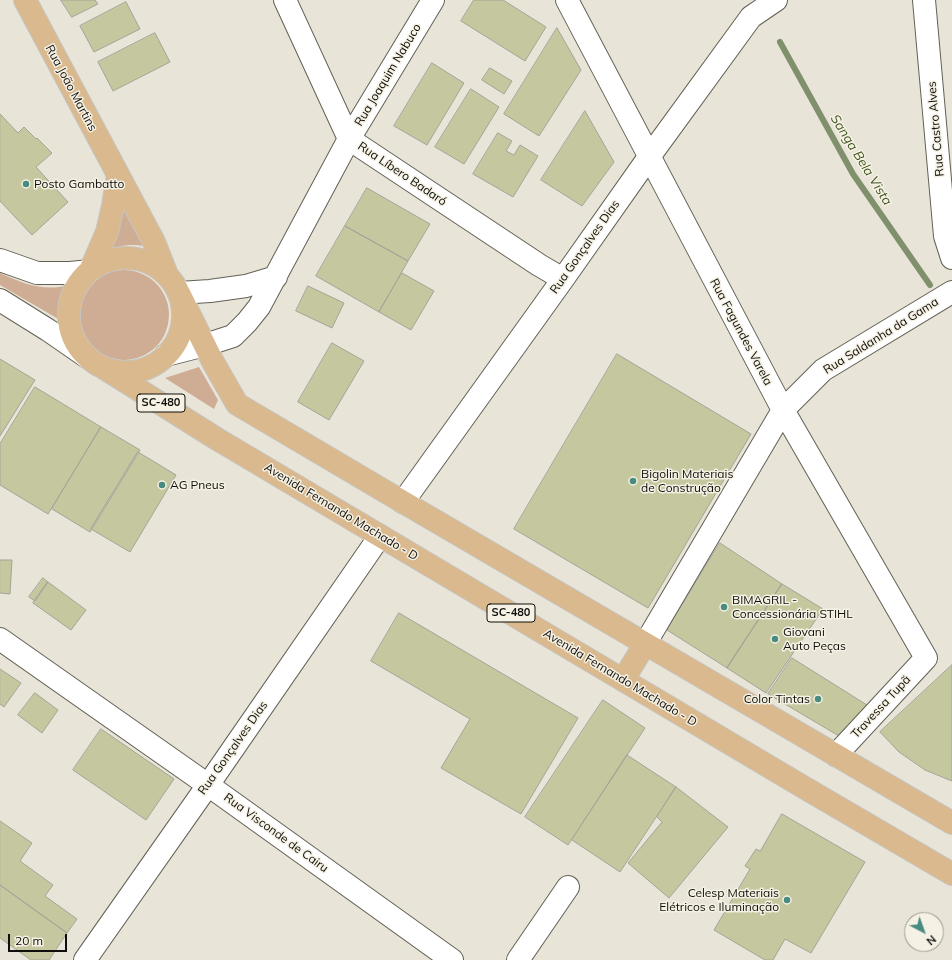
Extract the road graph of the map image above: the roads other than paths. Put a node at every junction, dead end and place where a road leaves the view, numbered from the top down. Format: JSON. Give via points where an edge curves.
{"nodes":[{"id":1,"x":25,"y":0,"type":"edge"},
{"id":2,"x":285,"y":0,"type":"edge"},
{"id":3,"x":433,"y":0,"type":"edge"},
{"id":4,"x":567,"y":0,"type":"edge"},
{"id":5,"x":776,"y":0,"type":"edge"},
{"id":6,"x":924,"y":0,"type":"edge"},
{"id":7,"x":349,"y":139,"type":"junction"},
{"id":8,"x":649,"y":157,"type":"junction"},
{"id":9,"x":118,"y":175,"type":"junction"},
{"id":10,"x":952,"y":258,"type":"edge"},
{"id":11,"x":0,"y":260,"type":"edge"},
{"id":12,"x":90,"y":271,"type":"junction"},
{"id":13,"x":166,"y":275,"type":"junction"},
{"id":14,"x":276,"y":276,"type":"junction"},
{"id":15,"x":563,"y":279,"type":"junction"},
{"id":16,"x":952,"y":292,"type":"edge"},
{"id":17,"x":179,"y":293,"type":"junction"},
{"id":18,"x":0,"y":300,"type":"edge"},
{"id":19,"x":205,"y":345,"type":"junction"},
{"id":20,"x":166,"y":356,"type":"junction"},
{"id":21,"x":96,"y":362,"type":"junction"},
{"id":22,"x":783,"y":410,"type":"junction"},
{"id":23,"x":403,"y":502,"type":"junction"},
{"id":24,"x":380,"y":536,"type":"junction"},
{"id":25,"x":0,"y":639,"type":"edge"},
{"id":26,"x":645,"y":644,"type":"junction"},
{"id":27,"x":926,"y":658,"type":"joint"},
{"id":28,"x":624,"y":680,"type":"junction"},
{"id":29,"x":836,"y":756,"type":"junction"},
{"id":30,"x":208,"y":784,"type":"junction"},
{"id":31,"x":952,"y":823,"type":"edge"},
{"id":32,"x":952,"y":874,"type":"edge"},
{"id":33,"x":568,"y":887,"type":"dead end"},
{"id":34,"x":85,"y":960,"type":"edge"},
{"id":35,"x":452,"y":960,"type":"edge"},
{"id":36,"x":518,"y":960,"type":"edge"}],
"edges":[{"from":1,"to":9,"type":"main road","name":"Rua João Martins"},
{"from":2,"to":7,"type":"street","name":"Rua Líbero Badaró"},
{"from":3,"to":7,"type":"street","name":"Rua Joaquim Nabuco"},
{"from":4,"to":8,"type":"street","name":"Rua Fagundes Varela"},
{"from":5,"to":8,"type":"street","name":"Rua Gonçalves Dias","via":[[751,17]]},
{"from":6,"to":10,"type":"street","name":"Rua Castro Alves","via":[[945,236]]},
{"from":7,"to":14,"type":"street","name":"Rua Joaquim Nabuco"},
{"from":7,"to":15,"type":"street","name":"Rua Líbero Badaró"},
{"from":8,"to":15,"type":"street","name":"Rua Gonçalves Dias"},
{"from":8,"to":22,"type":"street","name":"Rua Fagundes Varela"},
{"from":9,"to":12,"type":"main road","via":[[107,232]]},
{"from":9,"to":13,"type":"main road","name":"Rua João Martins","via":[[154,242]]},
{"from":11,"to":12,"type":"street","via":[[37,274]]},
{"from":12,"to":13,"type":"main road","via":[[104,262],[121,258],[138,259],[153,265]]},
{"from":12,"to":21,"type":"main road","via":[[77,285],[70,303],[69,323],[74,340]]},
{"from":13,"to":17,"type":"main road"},
{"from":14,"to":17,"type":"street","via":[[246,286]]},
{"from":14,"to":19,"type":"street","name":"Rua Joaquim Nabuco","via":[[259,307],[233,336]]},
{"from":15,"to":23,"type":"street","name":"Rua Gonçalves Dias"},
{"from":16,"to":22,"type":"street","name":"Rua Saldanha da Gama","via":[[823,370]]},
{"from":17,"to":19,"type":"main road"},
{"from":17,"to":20,"type":"main road","via":[[183,314],[180,329]]},
{"from":18,"to":21,"type":"street","name":"Avenida Fernando Machado - D"},
{"from":19,"to":20,"type":"street","name":"Rua Joaquim Nabuco"},
{"from":19,"to":23,"type":"main road","via":[[237,404]]},
{"from":20,"to":21,"type":"main road","via":[[153,365],[137,371],[122,372]]},
{"from":21,"to":24,"type":"main road","name":"Avenida Fernando Machado - D","number":"SC-480"},
{"from":22,"to":26,"type":"street","name":"Rua Saldanha da Gama"},
{"from":22,"to":27,"type":"street","name":"Rua Fagundes Varela"},
{"from":23,"to":26,"type":"main road"},
{"from":24,"to":28,"type":"main road","name":"Avenida Fernando Machado - D","number":"SC-480"},
{"from":24,"to":30,"type":"street","name":"Rua Gonçalves Dias"},
{"from":25,"to":30,"type":"street","name":"Rua Visconde de Cairu"},
{"from":26,"to":28,"type":"main road"},
{"from":26,"to":29,"type":"main road"},
{"from":27,"to":29,"type":"street","name":"Travessa Tupã"},
{"from":28,"to":32,"type":"main road","name":"Avenida Fernando Machado - D","number":"SC-480"},
{"from":29,"to":31,"type":"main road"},
{"from":30,"to":34,"type":"street","name":"Rua Gonçalves Dias"},
{"from":30,"to":35,"type":"street","name":"Rua Visconde de Cairu"},
{"from":33,"to":36,"type":"street"}]}
